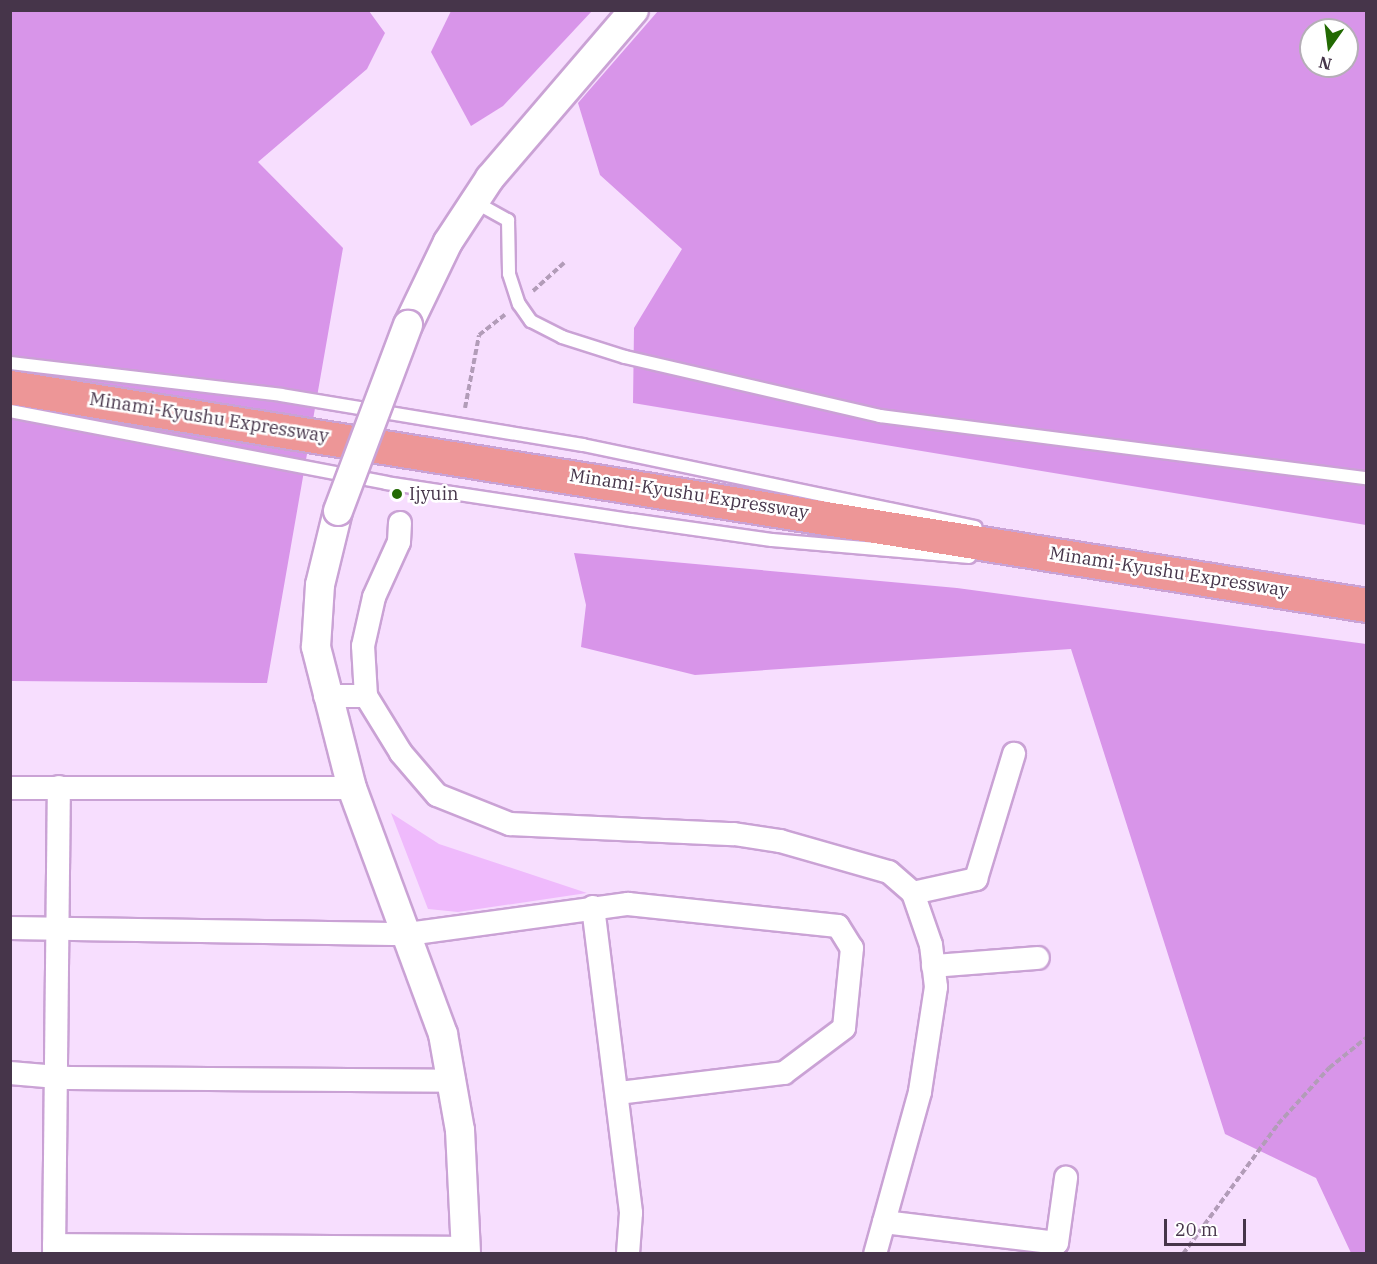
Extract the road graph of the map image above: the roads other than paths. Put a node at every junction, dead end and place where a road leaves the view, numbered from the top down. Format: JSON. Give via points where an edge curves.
{"nodes":[{"id":1,"x":634,"y":10,"type":"edge"},
{"id":2,"x":475,"y":202,"type":"junction"},
{"id":3,"x":10,"y":363,"type":"edge"},
{"id":4,"x":10,"y":387,"type":"edge"},
{"id":5,"x":10,"y":411,"type":"edge"},
{"id":6,"x":1366,"y":478,"type":"edge"},
{"id":7,"x":400,"y":523,"type":"dead end"},
{"id":8,"x":1197,"y":576,"type":"junction"},
{"id":9,"x":1366,"y":604,"type":"edge"},
{"id":10,"x":326,"y":696,"type":"junction"},
{"id":11,"x":366,"y":696,"type":"junction"},
{"id":12,"x":1014,"y":754,"type":"dead end"},
{"id":13,"x":59,"y":787,"type":"junction"},
{"id":14,"x":10,"y":788,"type":"edge"},
{"id":15,"x":352,"y":788,"type":"junction"},
{"id":16,"x":913,"y":893,"type":"junction"},
{"id":17,"x":593,"y":907,"type":"junction"},
{"id":18,"x":10,"y":928,"type":"edge"},
{"id":19,"x":59,"y":929,"type":"junction"},
{"id":20,"x":408,"y":934,"type":"junction"},
{"id":21,"x":1038,"y":958,"type":"dead end"},
{"id":22,"x":933,"y":966,"type":"junction"},
{"id":23,"x":10,"y":1073,"type":"edge"},
{"id":24,"x":56,"y":1075,"type":"junction"},
{"id":25,"x":454,"y":1081,"type":"junction"},
{"id":26,"x":618,"y":1093,"type":"junction"},
{"id":27,"x":1066,"y":1178,"type":"dead end"},
{"id":28,"x":884,"y":1222,"type":"junction"},
{"id":29,"x":54,"y":1249,"type":"edge"},
{"id":30,"x":466,"y":1251,"type":"edge"},
{"id":31,"x":628,"y":1254,"type":"edge"},
{"id":32,"x":875,"y":1254,"type":"edge"}],
"edges":[{"from":1,"to":2,"type":"street","via":[[490,178]]},
{"from":2,"to":6,"type":"lane","via":[[508,220],[508,274],[519,304],[531,321],[625,357],[880,416]]},
{"from":2,"to":10,"type":"street","bridge":true,"via":[[448,242],[408,325],[338,511],[320,585],[316,647]]},
{"from":3,"to":8,"type":"lane","via":[[281,395],[583,445]]},
{"from":4,"to":8,"type":"highway","name":"Minami-Kyushu Expressway"},
{"from":5,"to":8,"type":"lane","via":[[386,483],[725,534]]},
{"from":7,"to":11,"type":"street","via":[[399,543],[374,597],[363,646]]},
{"from":8,"to":9,"type":"highway","name":"Minami-Kyushu Expressway"},
{"from":10,"to":11,"type":"street"},
{"from":10,"to":15,"type":"street"},
{"from":11,"to":16,"type":"street","via":[[401,753],[437,795],[510,824],[734,834],[780,841],[889,872]]},
{"from":12,"to":16,"type":"street","via":[[976,879]]},
{"from":13,"to":14,"type":"street"},
{"from":13,"to":15,"type":"street"},
{"from":13,"to":19,"type":"street"},
{"from":15,"to":20,"type":"street"},
{"from":16,"to":22,"type":"street","via":[[931,945]]},
{"from":17,"to":20,"type":"street"},
{"from":17,"to":26,"type":"street"},
{"from":17,"to":26,"type":"street","via":[[628,904],[838,926],[852,948],[844,1028],[784,1073]]},
{"from":18,"to":19,"type":"street"},
{"from":19,"to":20,"type":"street"},
{"from":19,"to":24,"type":"street"},
{"from":20,"to":25,"type":"street","via":[[430,993]]},
{"from":21,"to":22,"type":"street"},
{"from":22,"to":28,"type":"street","via":[[936,987],[920,1092]]},
{"from":23,"to":24,"type":"street"},
{"from":24,"to":25,"type":"street"},
{"from":24,"to":29,"type":"street"},
{"from":25,"to":30,"type":"street"},
{"from":26,"to":31,"type":"street","via":[[631,1213]]},
{"from":27,"to":28,"type":"street","via":[[1057,1243]]},
{"from":28,"to":32,"type":"street"},
{"from":29,"to":30,"type":"street"}]}
